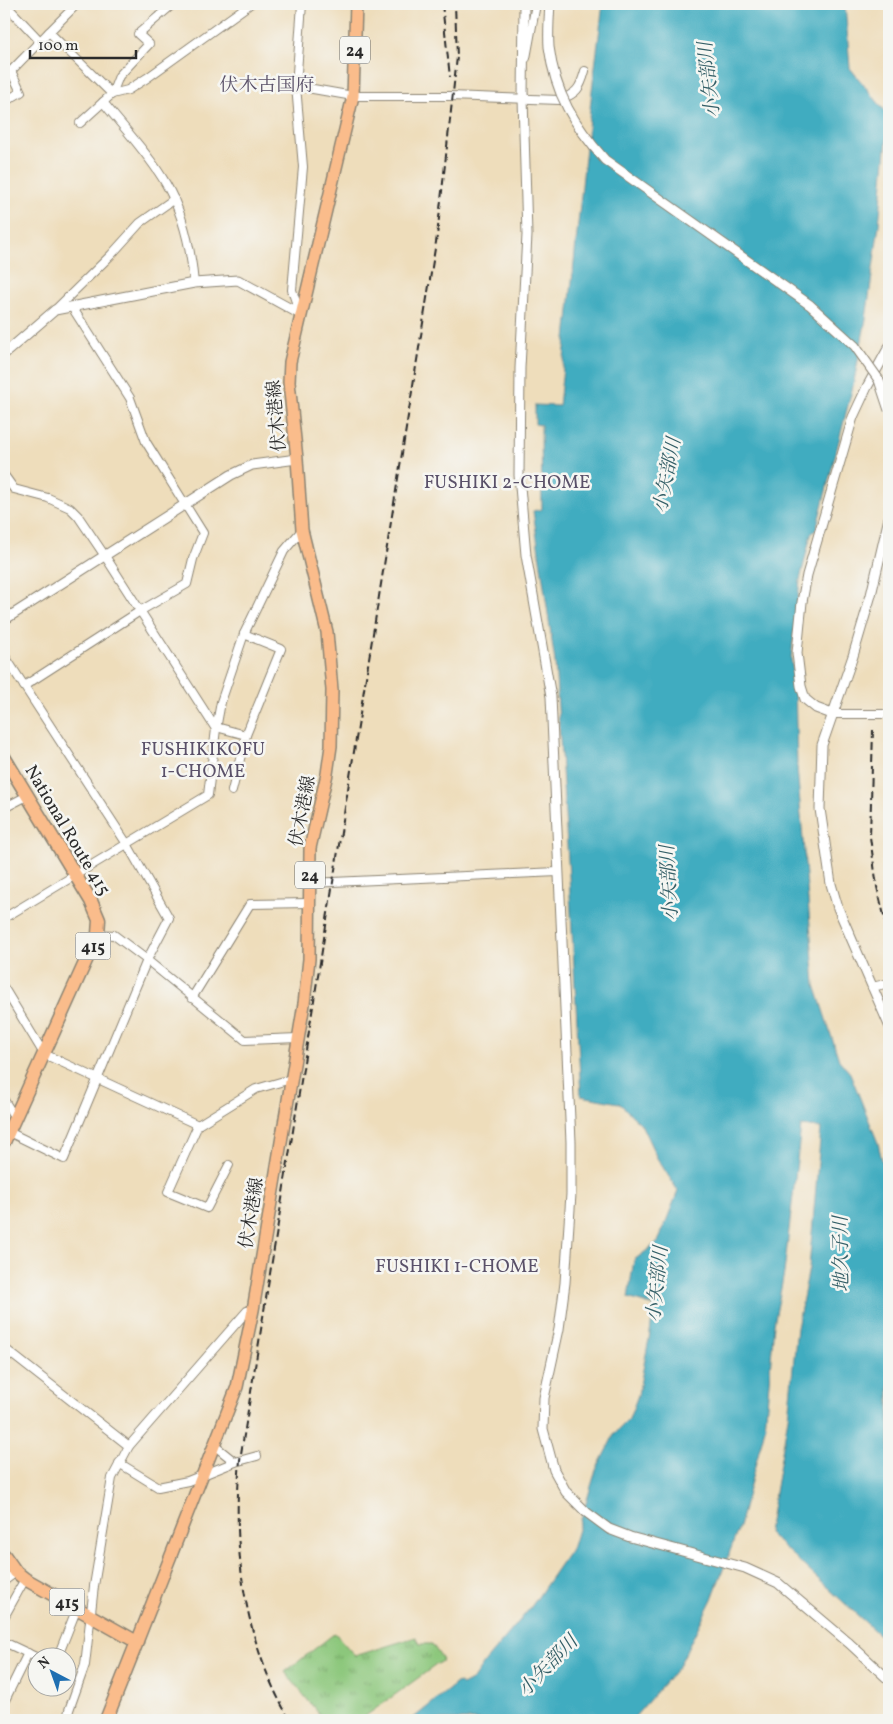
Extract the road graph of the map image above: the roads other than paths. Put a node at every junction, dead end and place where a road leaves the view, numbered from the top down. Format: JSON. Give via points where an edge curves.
{"nodes":[{"id":1,"x":5,"y":4,"type":"edge"},
{"id":2,"x":77,"y":4,"type":"edge"},
{"id":3,"x":173,"y":4,"type":"edge"},
{"id":4,"x":250,"y":4,"type":"edge"},
{"id":5,"x":302,"y":4,"type":"edge"},
{"id":6,"x":356,"y":4,"type":"edge"},
{"id":7,"x":524,"y":4,"type":"edge"},
{"id":8,"x":536,"y":4,"type":"edge"},
{"id":9,"x":550,"y":4,"type":"edge"},
{"id":10,"x":240,"y":6,"type":"edge"},
{"id":11,"x":49,"y":32,"type":"junction"},
{"id":12,"x":40,"y":41,"type":"junction"},
{"id":13,"x":586,"y":71,"type":"dead end"},
{"id":14,"x":523,"y":76,"type":"junction"},
{"id":15,"x":296,"y":86,"type":"junction"},
{"id":16,"x":112,"y":94,"type":"junction"},
{"id":17,"x":352,"y":96,"type":"junction"},
{"id":18,"x":523,"y":98,"type":"junction"},
{"id":19,"x":4,"y":102,"type":"edge"},
{"id":20,"x":104,"y":102,"type":"junction"},
{"id":21,"x":80,"y":123,"type":"dead end"},
{"id":22,"x":174,"y":199,"type":"junction"},
{"id":23,"x":194,"y":283,"type":"junction"},
{"id":24,"x":72,"y":307,"type":"junction"},
{"id":25,"x":55,"y":310,"type":"junction"},
{"id":26,"x":300,"y":314,"type":"junction"},
{"id":27,"x":889,"y":347,"type":"edge"},
{"id":28,"x":4,"y":354,"type":"edge"},
{"id":29,"x":889,"y":410,"type":"edge"},
{"id":30,"x":297,"y":459,"type":"junction"},
{"id":31,"x":4,"y":475,"type":"edge"},
{"id":32,"x":186,"y":505,"type":"junction"},
{"id":33,"x":889,"y":518,"type":"edge"},
{"id":34,"x":302,"y":530,"type":"junction"},
{"id":35,"x":106,"y":556,"type":"junction"},
{"id":36,"x":140,"y":611,"type":"junction"},
{"id":37,"x":4,"y":620,"type":"edge"},
{"id":38,"x":244,"y":634,"type":"junction"},
{"id":39,"x":4,"y":655,"type":"edge"},
{"id":40,"x":24,"y":686,"type":"junction"},
{"id":41,"x":832,"y":714,"type":"junction"},
{"id":42,"x":889,"y":714,"type":"edge"},
{"id":43,"x":216,"y":728,"type":"junction"},
{"id":44,"x":246,"y":735,"type":"junction"},
{"id":45,"x":4,"y":757,"type":"edge"},
{"id":46,"x":232,"y":791,"type":"dead end"},
{"id":47,"x":27,"y":796,"type":"junction"},
{"id":48,"x":4,"y":808,"type":"edge"},
{"id":49,"x":127,"y":844,"type":"junction"},
{"id":50,"x":558,"y":872,"type":"junction"},
{"id":51,"x":75,"y":875,"type":"junction"},
{"id":52,"x":310,"y":882,"type":"junction"},
{"id":53,"x":309,"y":903,"type":"junction"},
{"id":54,"x":4,"y":918,"type":"edge"},
{"id":55,"x":98,"y":934,"type":"junction"},
{"id":56,"x":147,"y":960,"type":"junction"},
{"id":57,"x":889,"y":986,"type":"edge"},
{"id":58,"x":872,"y":987,"type":"junction"},
{"id":59,"x":4,"y":988,"type":"edge"},
{"id":60,"x":192,"y":998,"type":"junction"},
{"id":61,"x":889,"y":1025,"type":"edge"},
{"id":62,"x":298,"y":1038,"type":"junction"},
{"id":63,"x":44,"y":1054,"type":"junction"},
{"id":64,"x":291,"y":1078,"type":"junction"},
{"id":65,"x":97,"y":1079,"type":"junction"},
{"id":66,"x":4,"y":1100,"type":"edge"},
{"id":67,"x":15,"y":1118,"type":"junction"},
{"id":68,"x":198,"y":1125,"type":"junction"},
{"id":69,"x":6,"y":1137,"type":"edge"},
{"id":70,"x":229,"y":1165,"type":"dead end"},
{"id":71,"x":253,"y":1310,"type":"junction"},
{"id":72,"x":4,"y":1348,"type":"edge"},
{"id":73,"x":129,"y":1446,"type":"junction"},
{"id":74,"x":215,"y":1446,"type":"junction"},
{"id":75,"x":257,"y":1456,"type":"dead end"},
{"id":76,"x":235,"y":1462,"type":"junction"},
{"id":77,"x":120,"y":1463,"type":"junction"},
{"id":78,"x":202,"y":1477,"type":"junction"},
{"id":79,"x":4,"y":1555,"type":"edge"},
{"id":80,"x":20,"y":1575,"type":"junction"},
{"id":81,"x":4,"y":1581,"type":"edge"},
{"id":82,"x":77,"y":1608,"type":"junction"},
{"id":83,"x":92,"y":1616,"type":"junction"},
{"id":84,"x":4,"y":1617,"type":"edge"},
{"id":85,"x":4,"y":1642,"type":"edge"},
{"id":86,"x":137,"y":1642,"type":"junction"},
{"id":87,"x":62,"y":1646,"type":"edge"},
{"id":88,"x":28,"y":1653,"type":"joint"},
{"id":89,"x":889,"y":1680,"type":"edge"},
{"id":90,"x":4,"y":1702,"type":"edge"},
{"id":91,"x":67,"y":1720,"type":"edge"},
{"id":92,"x":106,"y":1720,"type":"edge"}],
"edges":[{"from":1,"to":12,"type":"street"},
{"from":2,"to":11,"type":"street"},
{"from":3,"to":16,"type":"street","via":[[138,34],[149,44],[119,76]]},
{"from":4,"to":10,"type":"street"},
{"from":5,"to":15,"type":"street"},
{"from":6,"to":17,"type":"main road","name":"伏木港線","number":"24"},
{"from":7,"to":14,"type":"street"},
{"from":8,"to":14,"type":"street"},
{"from":9,"to":29,"type":"street","bridge":true,"via":[[549,45],[556,81],[565,105],[590,143],[605,160],[810,305],[855,346],[879,380]]},
{"from":10,"to":16,"type":"street","via":[[147,78],[128,90]]},
{"from":11,"to":12,"type":"street"},
{"from":11,"to":16,"type":"street"},
{"from":12,"to":19,"type":"street","via":[[11,71],[21,92]]},
{"from":13,"to":18,"type":"street","via":[[581,85],[572,95],[560,100]]},
{"from":14,"to":18,"type":"street"},
{"from":15,"to":17,"type":"street"},
{"from":15,"to":26,"type":"street","via":[[304,167],[292,290]]},
{"from":16,"to":20,"type":"street"},
{"from":17,"to":18,"type":"street"},
{"from":17,"to":26,"type":"main road","name":"伏木港線","number":"24"},
{"from":18,"to":50,"type":"street","via":[[526,235],[519,476],[526,555],[551,697]]},
{"from":20,"to":21,"type":"street"},
{"from":20,"to":22,"type":"street"},
{"from":22,"to":23,"type":"street","via":[[191,253]]},
{"from":22,"to":25,"type":"street","via":[[140,223]]},
{"from":23,"to":24,"type":"street"},
{"from":23,"to":26,"type":"street","via":[[238,280]]},
{"from":24,"to":25,"type":"street"},
{"from":24,"to":32,"type":"street","via":[[130,398],[146,442]]},
{"from":25,"to":28,"type":"street"},
{"from":26,"to":30,"type":"main road","name":"伏木港線","number":"24","via":[[289,382]]},
{"from":27,"to":41,"type":"street","via":[[866,387],[854,417],[802,602],[797,653],[801,686],[805,699],[816,708]]},
{"from":30,"to":32,"type":"street","via":[[252,466],[231,475]]},
{"from":30,"to":34,"type":"main road","name":"伏木港線","number":"24"},
{"from":31,"to":35,"type":"street","via":[[14,489],[70,508]]},
{"from":32,"to":35,"type":"street"},
{"from":32,"to":36,"type":"street","via":[[203,533],[187,584]]},
{"from":33,"to":41,"type":"street","via":[[861,631]]},
{"from":34,"to":38,"type":"street","via":[[284,551]]},
{"from":34,"to":52,"type":"main road","name":"伏木港線","number":"24","via":[[327,632],[332,690],[332,746],[310,848]]},
{"from":35,"to":36,"type":"street"},
{"from":35,"to":37,"type":"street"},
{"from":36,"to":40,"type":"street"},
{"from":36,"to":43,"type":"street"},
{"from":38,"to":43,"type":"street","via":[[221,702]]},
{"from":38,"to":44,"type":"street","via":[[281,649]]},
{"from":39,"to":40,"type":"street"},
{"from":40,"to":49,"type":"street"},
{"from":41,"to":42,"type":"street"},
{"from":41,"to":58,"type":"street","via":[[822,745],[820,809],[825,855],[838,908]]},
{"from":43,"to":44,"type":"street"},
{"from":43,"to":49,"type":"street","via":[[208,795]]},
{"from":44,"to":46,"type":"street"},
{"from":45,"to":47,"type":"highway","name":"National Route 415","number":"415"},
{"from":47,"to":48,"type":"street"},
{"from":47,"to":51,"type":"highway","name":"National Route 415","number":"415"},
{"from":49,"to":51,"type":"street"},
{"from":49,"to":56,"type":"street","via":[[169,918]]},
{"from":50,"to":52,"type":"street"},
{"from":50,"to":89,"type":"street","via":[[571,1194],[559,1329],[544,1398],[543,1429],[554,1470],[566,1492],[609,1529],[745,1568],[778,1583]]},
{"from":51,"to":54,"type":"street"},
{"from":51,"to":55,"type":"highway","name":"National Route 415","number":"415","via":[[99,920]]},
{"from":52,"to":53,"type":"main road","name":"伏木港線","number":"24"},
{"from":53,"to":60,"type":"street","via":[[250,904]]},
{"from":53,"to":62,"type":"main road","name":"伏木港線","number":"24","via":[[308,967]]},
{"from":55,"to":56,"type":"street","via":[[114,936]]},
{"from":55,"to":63,"type":"highway","number":"415"},
{"from":56,"to":60,"type":"street"},
{"from":56,"to":65,"type":"street"},
{"from":57,"to":58,"type":"street"},
{"from":58,"to":61,"type":"street"},
{"from":59,"to":63,"type":"street"},
{"from":60,"to":62,"type":"street","via":[[245,1040]]},
{"from":62,"to":64,"type":"main road","name":"伏木港線","number":"24"},
{"from":63,"to":65,"type":"street"},
{"from":63,"to":67,"type":"highway","number":"415"},
{"from":64,"to":68,"type":"street","via":[[256,1088]]},
{"from":64,"to":71,"type":"main road","name":"伏木港線","number":"24"},
{"from":65,"to":68,"type":"street"},
{"from":65,"to":69,"type":"street","via":[[64,1159]]},
{"from":66,"to":67,"type":"street"},
{"from":67,"to":69,"type":"highway","number":"415"},
{"from":68,"to":70,"type":"street","via":[[168,1192],[207,1208]]},
{"from":71,"to":73,"type":"street","via":[[247,1311]]},
{"from":71,"to":74,"type":"main road","name":"伏木港線","number":"24","via":[[237,1387]]},
{"from":72,"to":73,"type":"street"},
{"from":73,"to":77,"type":"street"},
{"from":74,"to":76,"type":"street"},
{"from":74,"to":78,"type":"main road","name":"伏木港線","number":"24"},
{"from":75,"to":76,"type":"street"},
{"from":76,"to":78,"type":"street"},
{"from":77,"to":78,"type":"street","via":[[158,1487]]},
{"from":77,"to":83,"type":"street","via":[[112,1478]]},
{"from":78,"to":86,"type":"main road","name":"伏木港線","number":"24"},
{"from":79,"to":80,"type":"highway","number":"415"},
{"from":80,"to":81,"type":"street"},
{"from":80,"to":82,"type":"highway","number":"415"},
{"from":80,"to":84,"type":"street"},
{"from":82,"to":83,"type":"highway","number":"415"},
{"from":82,"to":87,"type":"street"},
{"from":83,"to":86,"type":"highway","number":"415"},
{"from":83,"to":91,"type":"street","via":[[85,1664]]},
{"from":85,"to":88,"type":"street"},
{"from":86,"to":92,"type":"highway"},
{"from":88,"to":90,"type":"street"}]}
